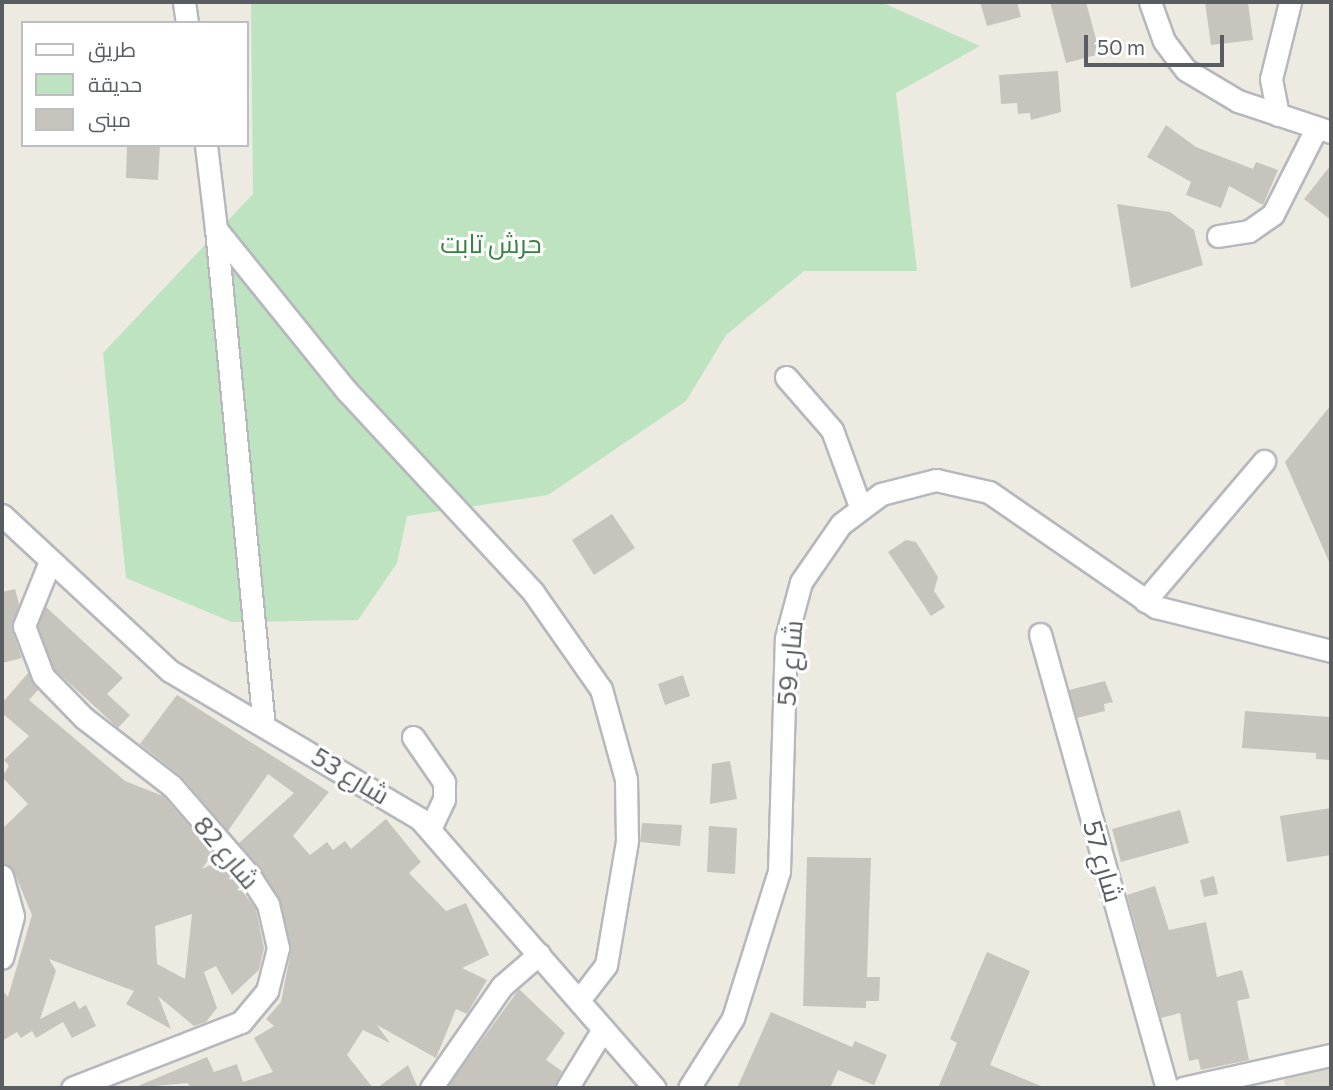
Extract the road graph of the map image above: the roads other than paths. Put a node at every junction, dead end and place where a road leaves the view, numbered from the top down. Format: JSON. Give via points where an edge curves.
{"nodes":[{"id":1,"x":184,"y":2,"type":"edge"},
{"id":2,"x":1150,"y":2,"type":"edge"},
{"id":3,"x":1290,"y":2,"type":"edge"},
{"id":4,"x":187,"y":21,"type":"edge"},
{"id":5,"x":1278,"y":115,"type":"junction"},
{"id":6,"x":1324,"y":130,"type":"edge"},
{"id":7,"x":206,"y":147,"type":"edge"},
{"id":8,"x":216,"y":229,"type":"junction"},
{"id":9,"x":1218,"y":236,"type":"dead end"},
{"id":10,"x":786,"y":377,"type":"dead end"},
{"id":11,"x":1264,"y":461,"type":"dead end"},
{"id":12,"x":861,"y":509,"type":"junction"},
{"id":13,"x":2,"y":515,"type":"edge"},
{"id":14,"x":49,"y":564,"type":"junction"},
{"id":15,"x":1145,"y":601,"type":"junction"},
{"id":16,"x":1040,"y":634,"type":"dead end"},
{"id":17,"x":1331,"y":652,"type":"edge"},
{"id":18,"x":264,"y":725,"type":"junction"},
{"id":19,"x":413,"y":737,"type":"dead end"},
{"id":20,"x":430,"y":829,"type":"junction"},
{"id":21,"x":2,"y":876,"type":"edge"},
{"id":22,"x":539,"y":954,"type":"junction"},
{"id":23,"x":2,"y":958,"type":"edge"},
{"id":24,"x":579,"y":1000,"type":"junction"},
{"id":25,"x":603,"y":1029,"type":"junction"},
{"id":26,"x":1331,"y":1055,"type":"edge"},
{"id":27,"x":72,"y":1088,"type":"edge"},
{"id":28,"x":431,"y":1088,"type":"edge"},
{"id":29,"x":567,"y":1088,"type":"edge"},
{"id":30,"x":655,"y":1088,"type":"edge"},
{"id":31,"x":689,"y":1088,"type":"edge"},
{"id":32,"x":1167,"y":1088,"type":"edge"},
{"id":33,"x":1183,"y":1088,"type":"edge"}],
"edges":[{"from":1,"to":4,"type":"street"},
{"from":2,"to":5,"type":"street","via":[[1164,41],[1186,70]]},
{"from":3,"to":5,"type":"street","via":[[1271,79]]},
{"from":5,"to":6,"type":"street"},
{"from":6,"to":9,"type":"street","via":[[1273,214],[1249,231]]},
{"from":7,"to":8,"type":"street"},
{"from":8,"to":18,"type":"street"},
{"from":8,"to":24,"type":"street","via":[[346,390],[534,592],[601,689],[626,779],[627,841],[606,965]]},
{"from":10,"to":12,"type":"street","via":[[832,430]]},
{"from":11,"to":15,"type":"street"},
{"from":12,"to":15,"type":"street","name":"شارع 59","via":[[907,485],[963,484],[1016,507]]},
{"from":12,"to":31,"type":"street","name":"شارع 59","via":[[815,554],[801,583],[786,638],[779,871],[733,1018]]},
{"from":13,"to":14,"type":"street","name":"شارع 53"},
{"from":14,"to":18,"type":"street","name":"شارع 53","via":[[170,671]]},
{"from":14,"to":27,"type":"street","name":"شارع 82","via":[[24,626],[43,676],[84,718],[172,786],[249,875],[273,917],[278,948],[267,990],[241,1021]]},
{"from":15,"to":17,"type":"street","name":"شارع 59","via":[[1198,622]]},
{"from":16,"to":32,"type":"street","name":"شارع 57"},
{"from":18,"to":20,"type":"street","name":"شارع 53"},
{"from":19,"to":20,"type":"street","via":[[444,782],[444,799]]},
{"from":20,"to":22,"type":"street","name":"شارع 53"},
{"from":21,"to":23,"type":"street","via":[[13,902]]},
{"from":22,"to":24,"type":"street","name":"شارع 53"},
{"from":22,"to":28,"type":"street","via":[[502,986]]},
{"from":24,"to":25,"type":"street","name":"شارع 53"},
{"from":25,"to":29,"type":"street"},
{"from":25,"to":30,"type":"street","name":"شارع 53"},
{"from":26,"to":33,"type":"street"}]}
